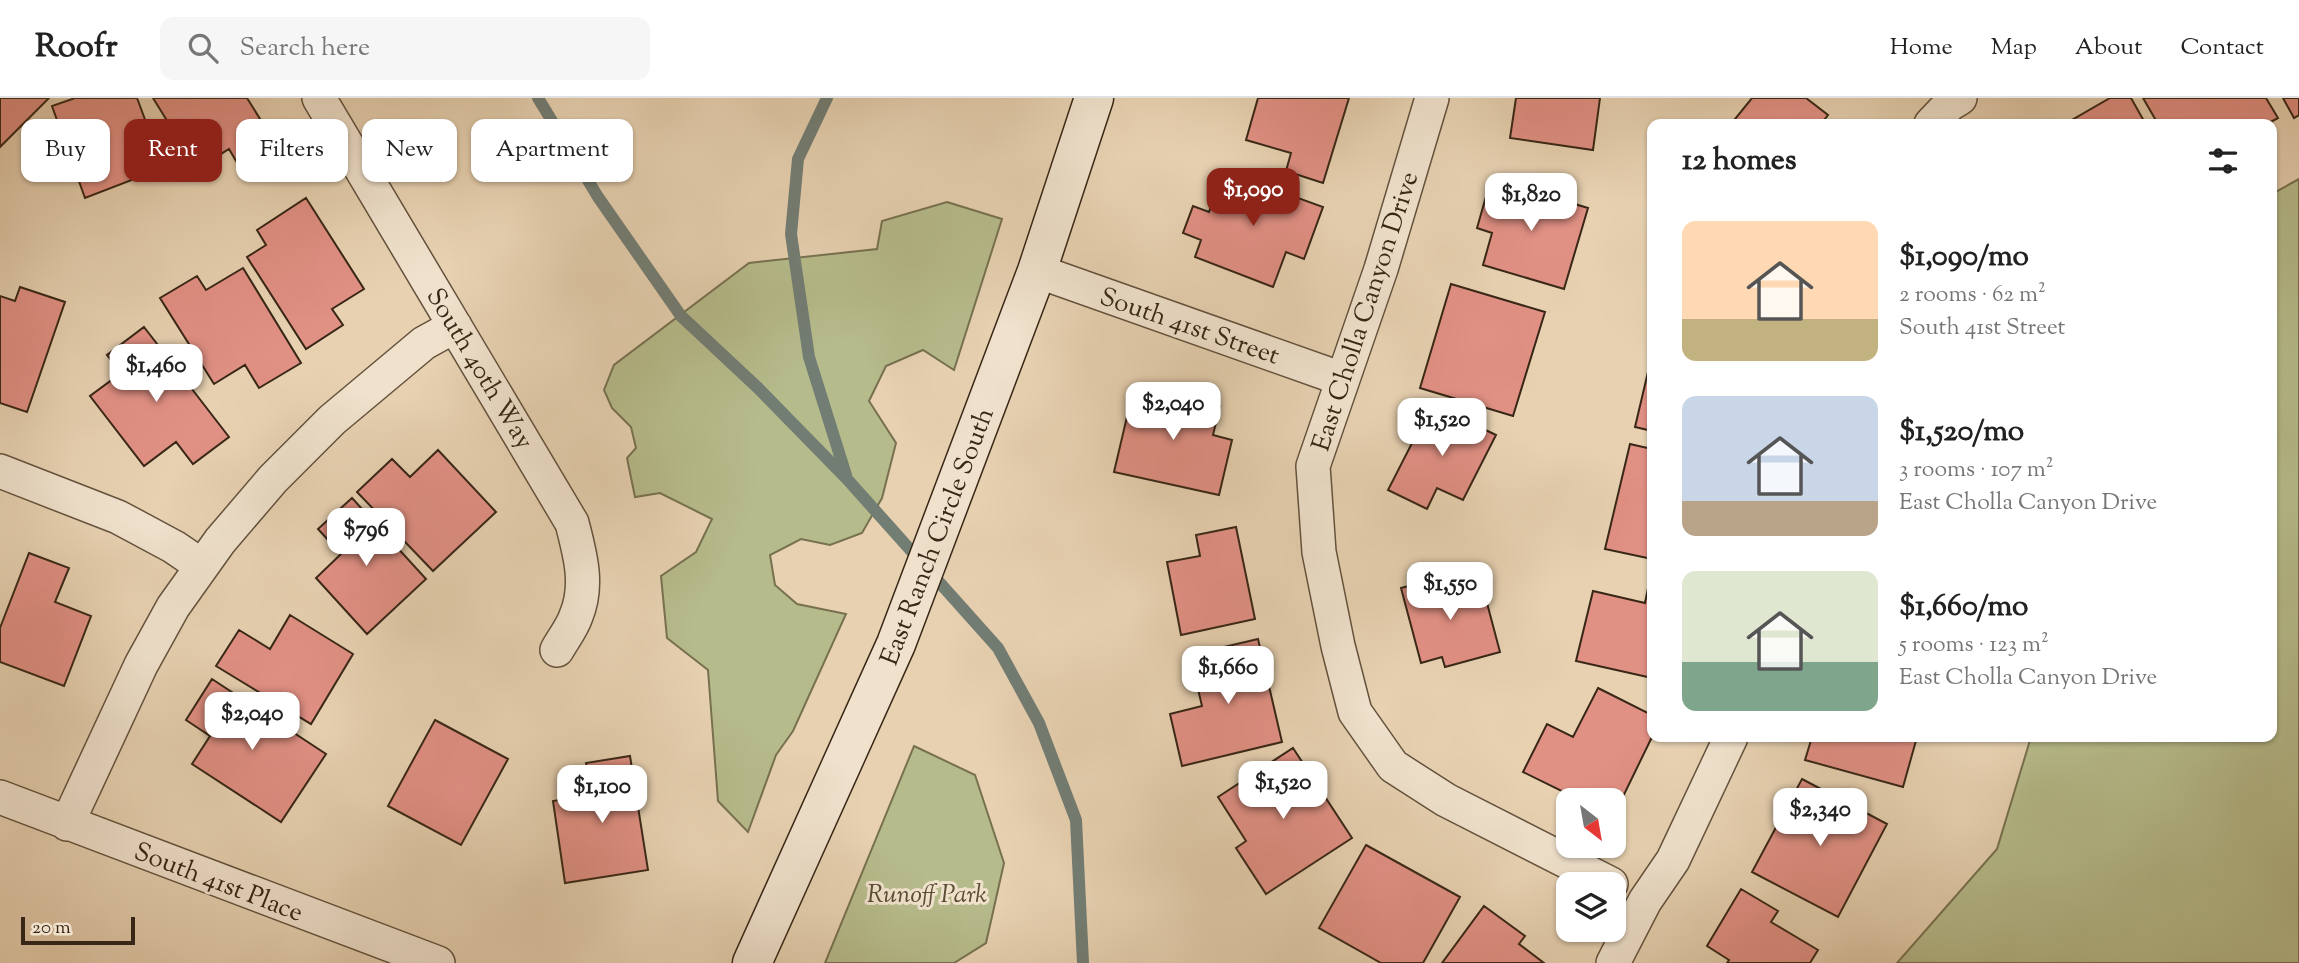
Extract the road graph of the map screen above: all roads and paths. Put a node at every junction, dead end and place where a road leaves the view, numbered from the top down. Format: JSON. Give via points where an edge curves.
{"nodes":[{"id":1,"x":319,"y":98,"type":"edge"},
{"id":2,"x":1094,"y":98,"type":"edge"},
{"id":3,"x":1432,"y":98,"type":"edge"},
{"id":4,"x":1960,"y":98,"type":"edge"},
{"id":5,"x":1936,"y":119,"type":"edge"},
{"id":6,"x":1037,"y":271,"type":"junction"},
{"id":7,"x":455,"y":326,"type":"junction"},
{"id":8,"x":1342,"y":379,"type":"junction"},
{"id":9,"x":0,"y":471,"type":"edge"},
{"id":10,"x":202,"y":566,"type":"junction"},
{"id":11,"x":557,"y":650,"type":"dead end"},
{"id":12,"x":1729,"y":742,"type":"edge"},
{"id":13,"x":0,"y":797,"type":"edge"},
{"id":14,"x":67,"y":824,"type":"junction"},
{"id":15,"x":1588,"y":872,"type":"edge"},
{"id":16,"x":1626,"y":891,"type":"edge"},
{"id":17,"x":1646,"y":901,"type":"junction"},
{"id":18,"x":438,"y":963,"type":"edge"},
{"id":19,"x":752,"y":963,"type":"edge"},
{"id":20,"x":1613,"y":963,"type":"edge"}],
"edges":[{"from":1,"to":7,"type":"street","name":"South 40th Way"},
{"from":2,"to":6,"type":"street","name":"East Ranch Circle South"},
{"from":3,"to":8,"type":"street","name":"East Cholla Canyon Drive","via":[[1381,269]]},
{"from":4,"to":5,"type":"street"},
{"from":6,"to":8,"type":"street","name":"South 41st Street"},
{"from":6,"to":19,"type":"street","name":"East Ranch Circle South","via":[[896,644]]},
{"from":7,"to":10,"type":"street","via":[[424,343],[332,421],[273,479]]},
{"from":7,"to":11,"type":"street","name":"South 40th Way","via":[[572,523],[584,582],[576,616]]},
{"from":8,"to":15,"type":"street","name":"East Cholla Canyon Drive","via":[[1313,466],[1319,552],[1355,712],[1393,766],[1446,800]]},
{"from":9,"to":10,"type":"street","via":[[118,517]]},
{"from":10,"to":14,"type":"street","via":[[141,665]]},
{"from":12,"to":17,"type":"street","via":[[1673,860]]},
{"from":13,"to":14,"type":"street","name":"South 41st Place"},
{"from":14,"to":18,"type":"street","name":"South 41st Place"},
{"from":16,"to":17,"type":"street","name":"East Cholla Canyon Drive"},
{"from":17,"to":20,"type":"street"}]}
